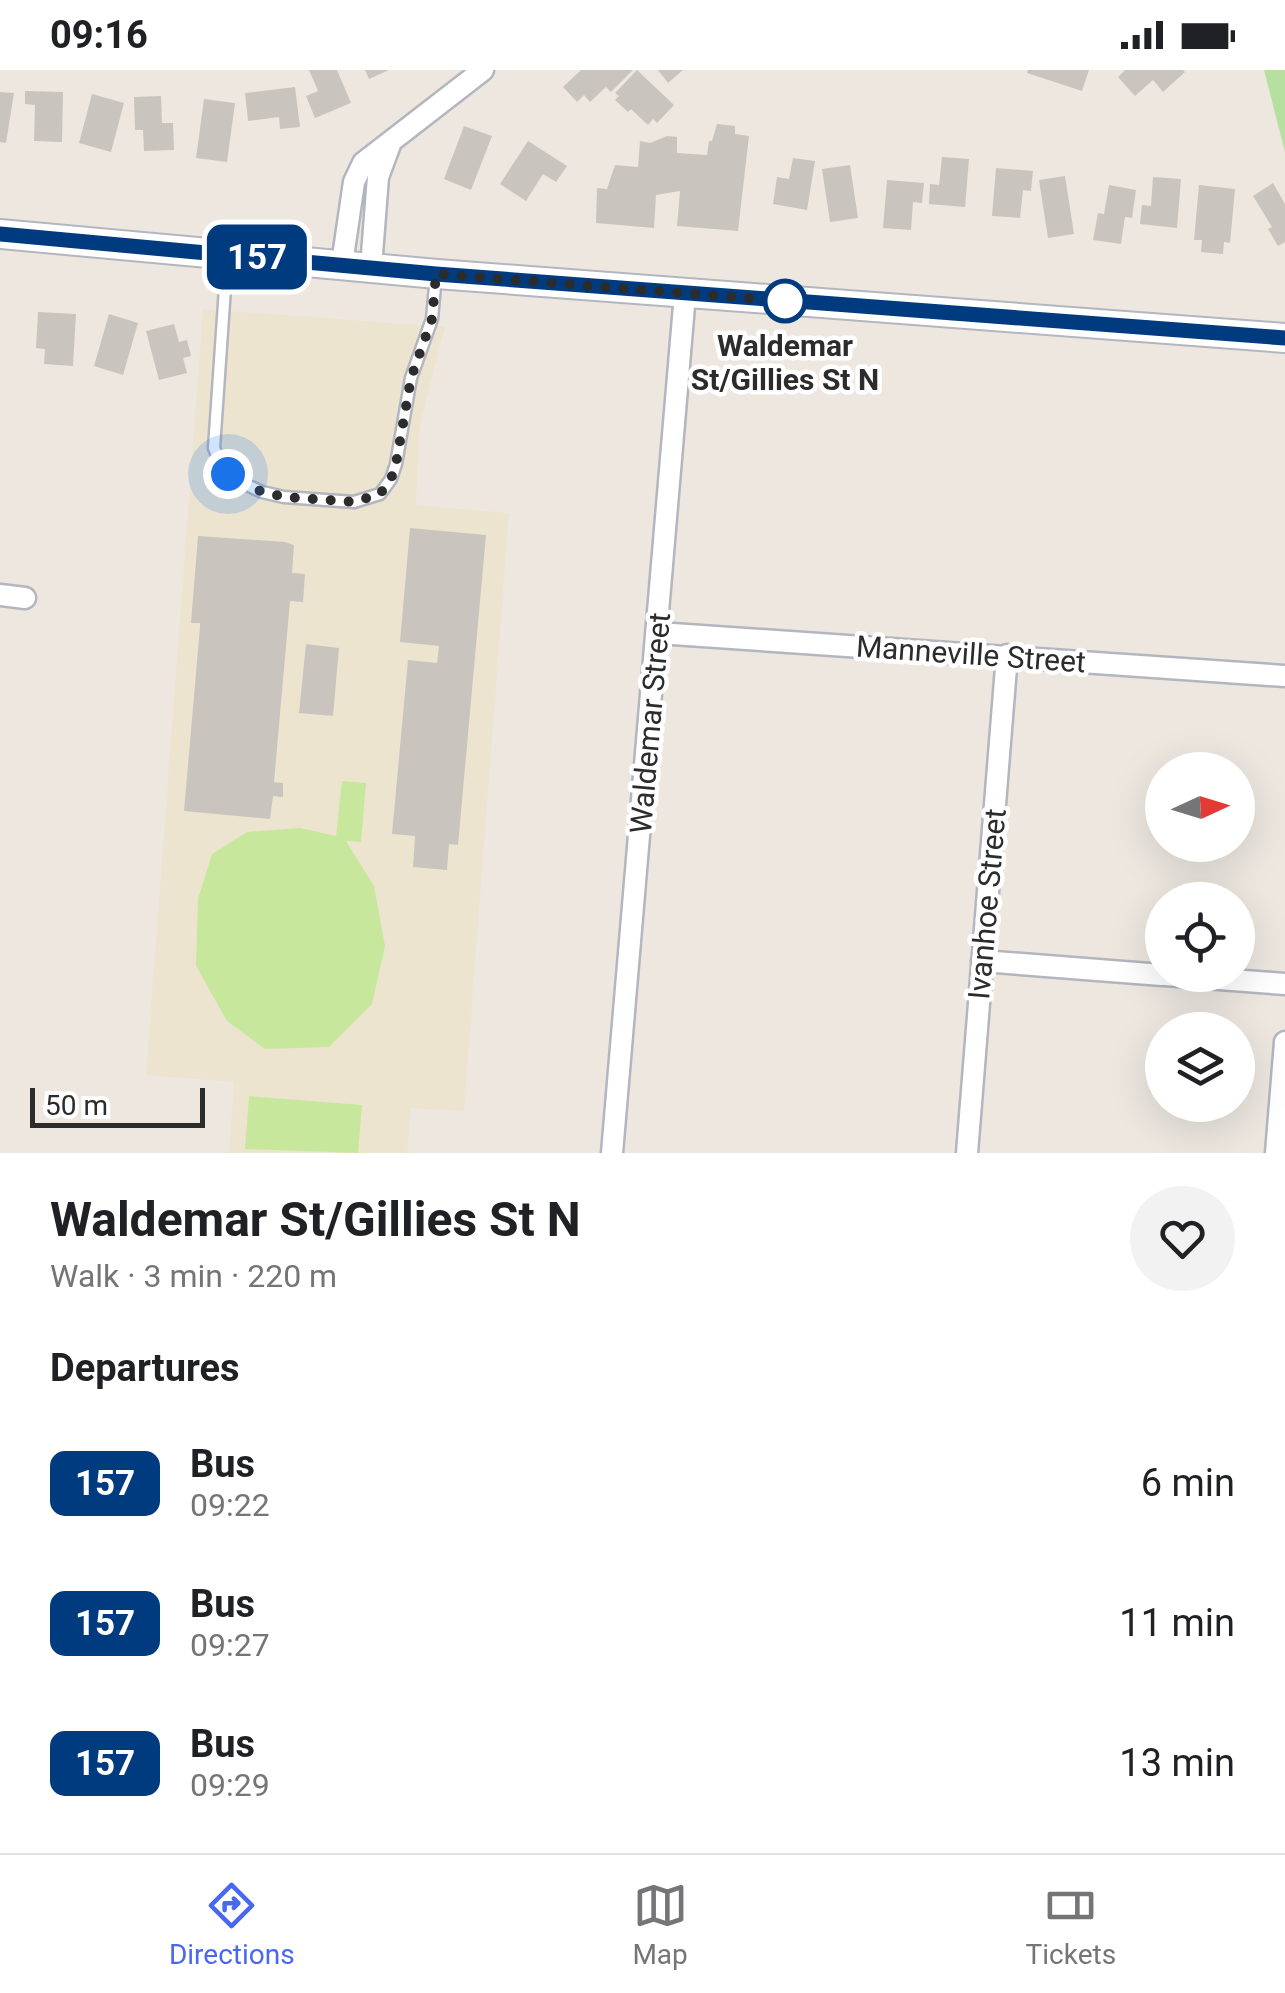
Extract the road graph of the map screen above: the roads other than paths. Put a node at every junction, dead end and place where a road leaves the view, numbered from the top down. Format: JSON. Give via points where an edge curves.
{"nodes":[{"id":1,"x":484,"y":70,"type":"edge"},
{"id":2,"x":396,"y":137,"type":"junction"},
{"id":3,"x":0,"y":234,"type":"edge"},
{"id":4,"x":228,"y":255,"type":"junction"},
{"id":5,"x":342,"y":264,"type":"junction"},
{"id":6,"x":371,"y":267,"type":"junction"},
{"id":7,"x":436,"y":274,"type":"junction"},
{"id":8,"x":685,"y":294,"type":"junction"},
{"id":9,"x":1285,"y":338,"type":"edge"},
{"id":10,"x":0,"y":596,"type":"edge"},
{"id":11,"x":25,"y":598,"type":"dead end"},
{"id":12,"x":658,"y":633,"type":"junction"},
{"id":13,"x":1007,"y":655,"type":"junction"},
{"id":14,"x":1285,"y":676,"type":"edge"},
{"id":15,"x":982,"y":961,"type":"junction"},
{"id":16,"x":1145,"y":974,"type":"edge"},
{"id":17,"x":1255,"y":982,"type":"edge"},
{"id":18,"x":1285,"y":984,"type":"edge"},
{"id":19,"x":1285,"y":1042,"type":"edge"},
{"id":20,"x":612,"y":1153,"type":"edge"},
{"id":21,"x":966,"y":1153,"type":"edge"},
{"id":22,"x":1276,"y":1153,"type":"edge"}],
"edges":[{"from":1,"to":2,"type":"street"},
{"from":2,"to":5,"type":"street","via":[[359,168]]},
{"from":2,"to":6,"type":"street","via":[[378,177]]},
{"from":3,"to":4,"type":"main road"},
{"from":4,"to":5,"type":"main road"},
{"from":4,"to":7,"type":"lane","via":[[214,448],[232,478],[284,497],[354,502],[386,488],[432,319]]},
{"from":5,"to":6,"type":"main road"},
{"from":6,"to":7,"type":"main road"},
{"from":7,"to":8,"type":"main road"},
{"from":8,"to":9,"type":"main road"},
{"from":8,"to":12,"type":"street","name":"Waldemar Street"},
{"from":10,"to":11,"type":"street"},
{"from":12,"to":13,"type":"street","name":"Manneville Street"},
{"from":12,"to":20,"type":"street","name":"Waldemar Street"},
{"from":13,"to":14,"type":"street","name":"Manneville Street"},
{"from":13,"to":15,"type":"street","name":"Ivanhoe Street"},
{"from":15,"to":16,"type":"street"},
{"from":15,"to":21,"type":"street","name":"Ivanhoe Street"},
{"from":17,"to":18,"type":"street"},
{"from":19,"to":22,"type":"street"}]}
